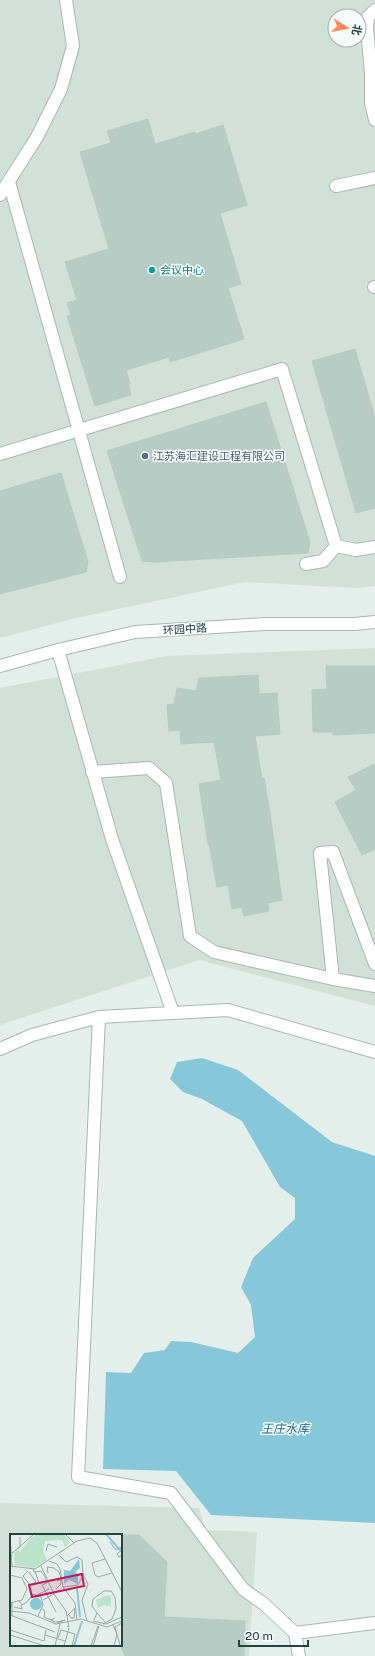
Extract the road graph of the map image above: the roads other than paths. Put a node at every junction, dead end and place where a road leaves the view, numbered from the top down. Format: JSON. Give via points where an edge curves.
{"nodes":[{"id":1,"x":66,"y":0,"type":"edge"},
{"id":2,"x":375,"y":10,"type":"edge"},
{"id":3,"x":375,"y":120,"type":"edge"},
{"id":4,"x":375,"y":178,"type":"edge"},
{"id":5,"x":9,"y":182,"type":"junction"},
{"id":6,"x":336,"y":186,"type":"dead end"},
{"id":7,"x":0,"y":195,"type":"edge"},
{"id":8,"x":79,"y":430,"type":"junction"},
{"id":9,"x":0,"y":454,"type":"edge"},
{"id":10,"x":336,"y":546,"type":"junction"},
{"id":11,"x":375,"y":547,"type":"edge"},
{"id":12,"x":306,"y":564,"type":"dead end"},
{"id":13,"x":120,"y":577,"type":"dead end"},
{"id":14,"x":375,"y":622,"type":"edge"},
{"id":15,"x":58,"y":650,"type":"junction"},
{"id":16,"x":0,"y":666,"type":"edge"},
{"id":17,"x":92,"y":772,"type":"junction"},
{"id":18,"x":375,"y":964,"type":"edge"},
{"id":19,"x":333,"y":979,"type":"junction"},
{"id":20,"x":375,"y":986,"type":"edge"},
{"id":21,"x":173,"y":1013,"type":"junction"},
{"id":22,"x":99,"y":1017,"type":"junction"},
{"id":23,"x":0,"y":1049,"type":"edge"},
{"id":24,"x":375,"y":1052,"type":"edge"},
{"id":25,"x":375,"y":1624,"type":"edge"},
{"id":26,"x":295,"y":1633,"type":"junction"},
{"id":27,"x":299,"y":1656,"type":"edge"}],
"edges":[{"from":1,"to":5,"type":"street","via":[[73,46],[61,89],[37,137]]},
{"from":2,"to":3,"type":"street","via":[[368,17],[367,28],[371,103]]},
{"from":4,"to":6,"type":"street"},
{"from":5,"to":7,"type":"street"},
{"from":5,"to":8,"type":"street"},
{"from":8,"to":9,"type":"street"},
{"from":8,"to":10,"type":"street","via":[[282,369]]},
{"from":8,"to":13,"type":"street"},
{"from":10,"to":11,"type":"street","via":[[356,550]]},
{"from":10,"to":12,"type":"street","via":[[323,561]]},
{"from":14,"to":15,"type":"street","name":"环园中路","via":[[265,624],[135,632]]},
{"from":15,"to":16,"type":"street","name":"环园中路"},
{"from":15,"to":17,"type":"street"},
{"from":17,"to":19,"type":"street","via":[[149,768],[166,783],[190,936],[214,952]]},
{"from":17,"to":21,"type":"street","via":[[112,839]]},
{"from":18,"to":19,"type":"street","via":[[333,852],[320,853]]},
{"from":19,"to":20,"type":"street"},
{"from":21,"to":22,"type":"street"},
{"from":21,"to":24,"type":"street","via":[[228,1010]]},
{"from":22,"to":23,"type":"street","via":[[32,1035]]},
{"from":22,"to":26,"type":"street","via":[[78,1477],[171,1493],[243,1589],[264,1604]]},
{"from":25,"to":26,"type":"street"},
{"from":26,"to":27,"type":"street"}]}
